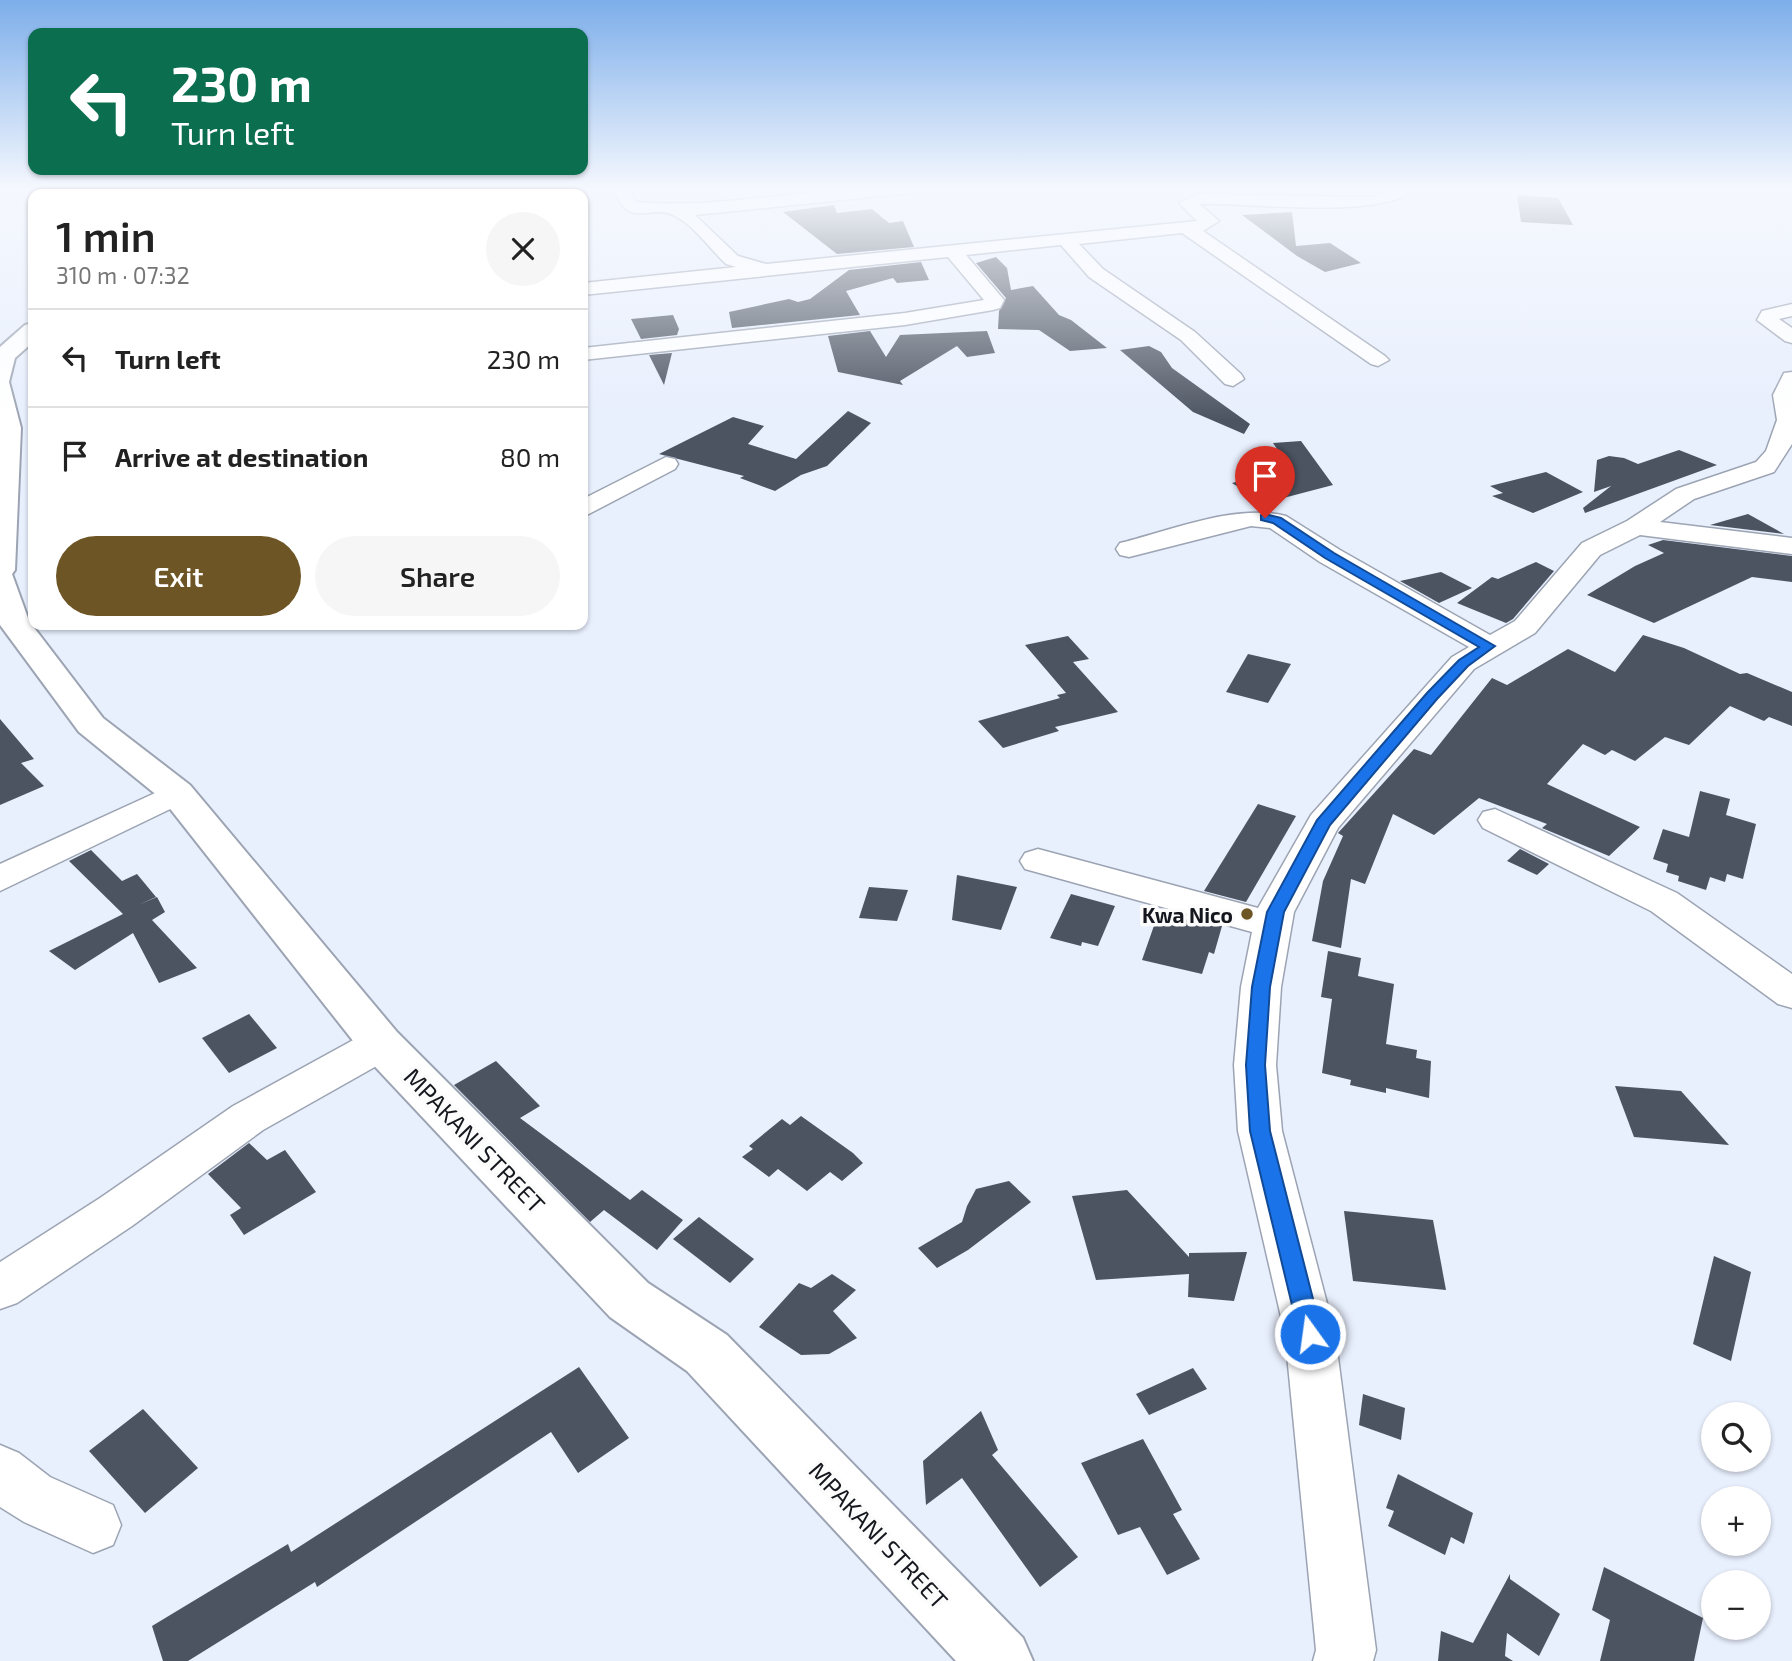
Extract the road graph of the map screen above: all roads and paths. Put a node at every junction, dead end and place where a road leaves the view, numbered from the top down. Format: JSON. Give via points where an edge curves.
{"nodes":[{"id":1,"x":809,"y":266,"type":"edge"},
{"id":2,"x":965,"y":266,"type":"edge"},
{"id":3,"x":1089,"y":266,"type":"edge"},
{"id":4,"x":1243,"y":266,"type":"edge"},
{"id":5,"x":726,"y":267,"type":"joint"},
{"id":6,"x":588,"y":288,"type":"edge"},
{"id":7,"x":1792,"y":310,"type":"edge"},
{"id":8,"x":28,"y":334,"type":"edge"},
{"id":9,"x":1792,"y":337,"type":"edge"},
{"id":10,"x":588,"y":353,"type":"edge"},
{"id":11,"x":1378,"y":360,"type":"dead end"},
{"id":12,"x":1792,"y":378,"type":"edge"},
{"id":13,"x":0,"y":379,"type":"edge"},
{"id":14,"x":1233,"y":379,"type":"dead end"},
{"id":15,"x":0,"y":386,"type":"edge"},
{"id":16,"x":4,"y":429,"type":"edge"},
{"id":17,"x":666,"y":464,"type":"dead end"},
{"id":18,"x":588,"y":506,"type":"edge"},
{"id":19,"x":1636,"y":527,"type":"junction"},
{"id":20,"x":1792,"y":546,"type":"edge"},
{"id":21,"x":1129,"y":550,"type":"dead end"},
{"id":22,"x":0,"y":570,"type":"edge"},
{"id":23,"x":16,"y":606,"type":"edge"},
{"id":24,"x":28,"y":625,"type":"edge"},
{"id":25,"x":31,"y":630,"type":"edge"},
{"id":26,"x":1488,"y":646,"type":"junction"},
{"id":27,"x":177,"y":793,"type":"junction"},
{"id":28,"x":1494,"y":820,"type":"dead end"},
{"id":29,"x":1038,"y":860,"type":"dead end"},
{"id":30,"x":0,"y":879,"type":"edge"},
{"id":31,"x":1272,"y":925,"type":"junction"},
{"id":32,"x":1792,"y":994,"type":"edge"},
{"id":33,"x":381,"y":1044,"type":"junction"},
{"id":34,"x":0,"y":1288,"type":"edge"},
{"id":35,"x":0,"y":1471,"type":"edge"},
{"id":36,"x":93,"y":1525,"type":"dead end"},
{"id":37,"x":1000,"y":1661,"type":"edge"},
{"id":38,"x":1343,"y":1661,"type":"edge"}],
"edges":[{"from":1,"to":5,"type":"street","via":[[765,270]]},
{"from":2,"to":10,"type":"street","via":[[993,304],[905,319]]},
{"from":3,"to":14,"type":"street","via":[[1188,336]]},
{"from":4,"to":11,"type":"street"},
{"from":5,"to":6,"type":"street"},
{"from":7,"to":9,"type":"street","via":[[1769,315],[1767,320]]},
{"from":8,"to":13,"type":"street","via":[[4,356]]},
{"from":12,"to":19,"type":"street","via":[[1784,395],[1788,420],[1777,453],[1765,467],[1685,494]]},
{"from":15,"to":16,"type":"street"},
{"from":16,"to":22,"type":"street"},
{"from":17,"to":18,"type":"street"},
{"from":19,"to":20,"type":"street"},
{"from":19,"to":26,"type":"street","via":[[1591,549],[1525,626]]},
{"from":21,"to":26,"type":"street","via":[[1251,518],[1277,521]]},
{"from":23,"to":24,"type":"street","name":"MPAKANI STREET"},
{"from":25,"to":27,"type":"street","name":"MPAKANI STREET","via":[[91,725]]},
{"from":26,"to":31,"type":"street","via":[[1463,663],[1432,696],[1323,823]]},
{"from":27,"to":30,"type":"street"},
{"from":27,"to":33,"type":"street","name":"MPAKANI STREET"},
{"from":28,"to":32,"type":"street","via":[[1664,902]]},
{"from":29,"to":31,"type":"street"},
{"from":31,"to":38,"type":"street","via":[[1255,1065],[1260,1131],[1310,1334],[1336,1549],[1346,1650]]},
{"from":33,"to":34,"type":"street","via":[[248,1118]]},
{"from":33,"to":37,"type":"street","name":"MPAKANI STREET","via":[[629,1300],[707,1353]]},
{"from":35,"to":36,"type":"street","via":[[11,1484]]}]}
